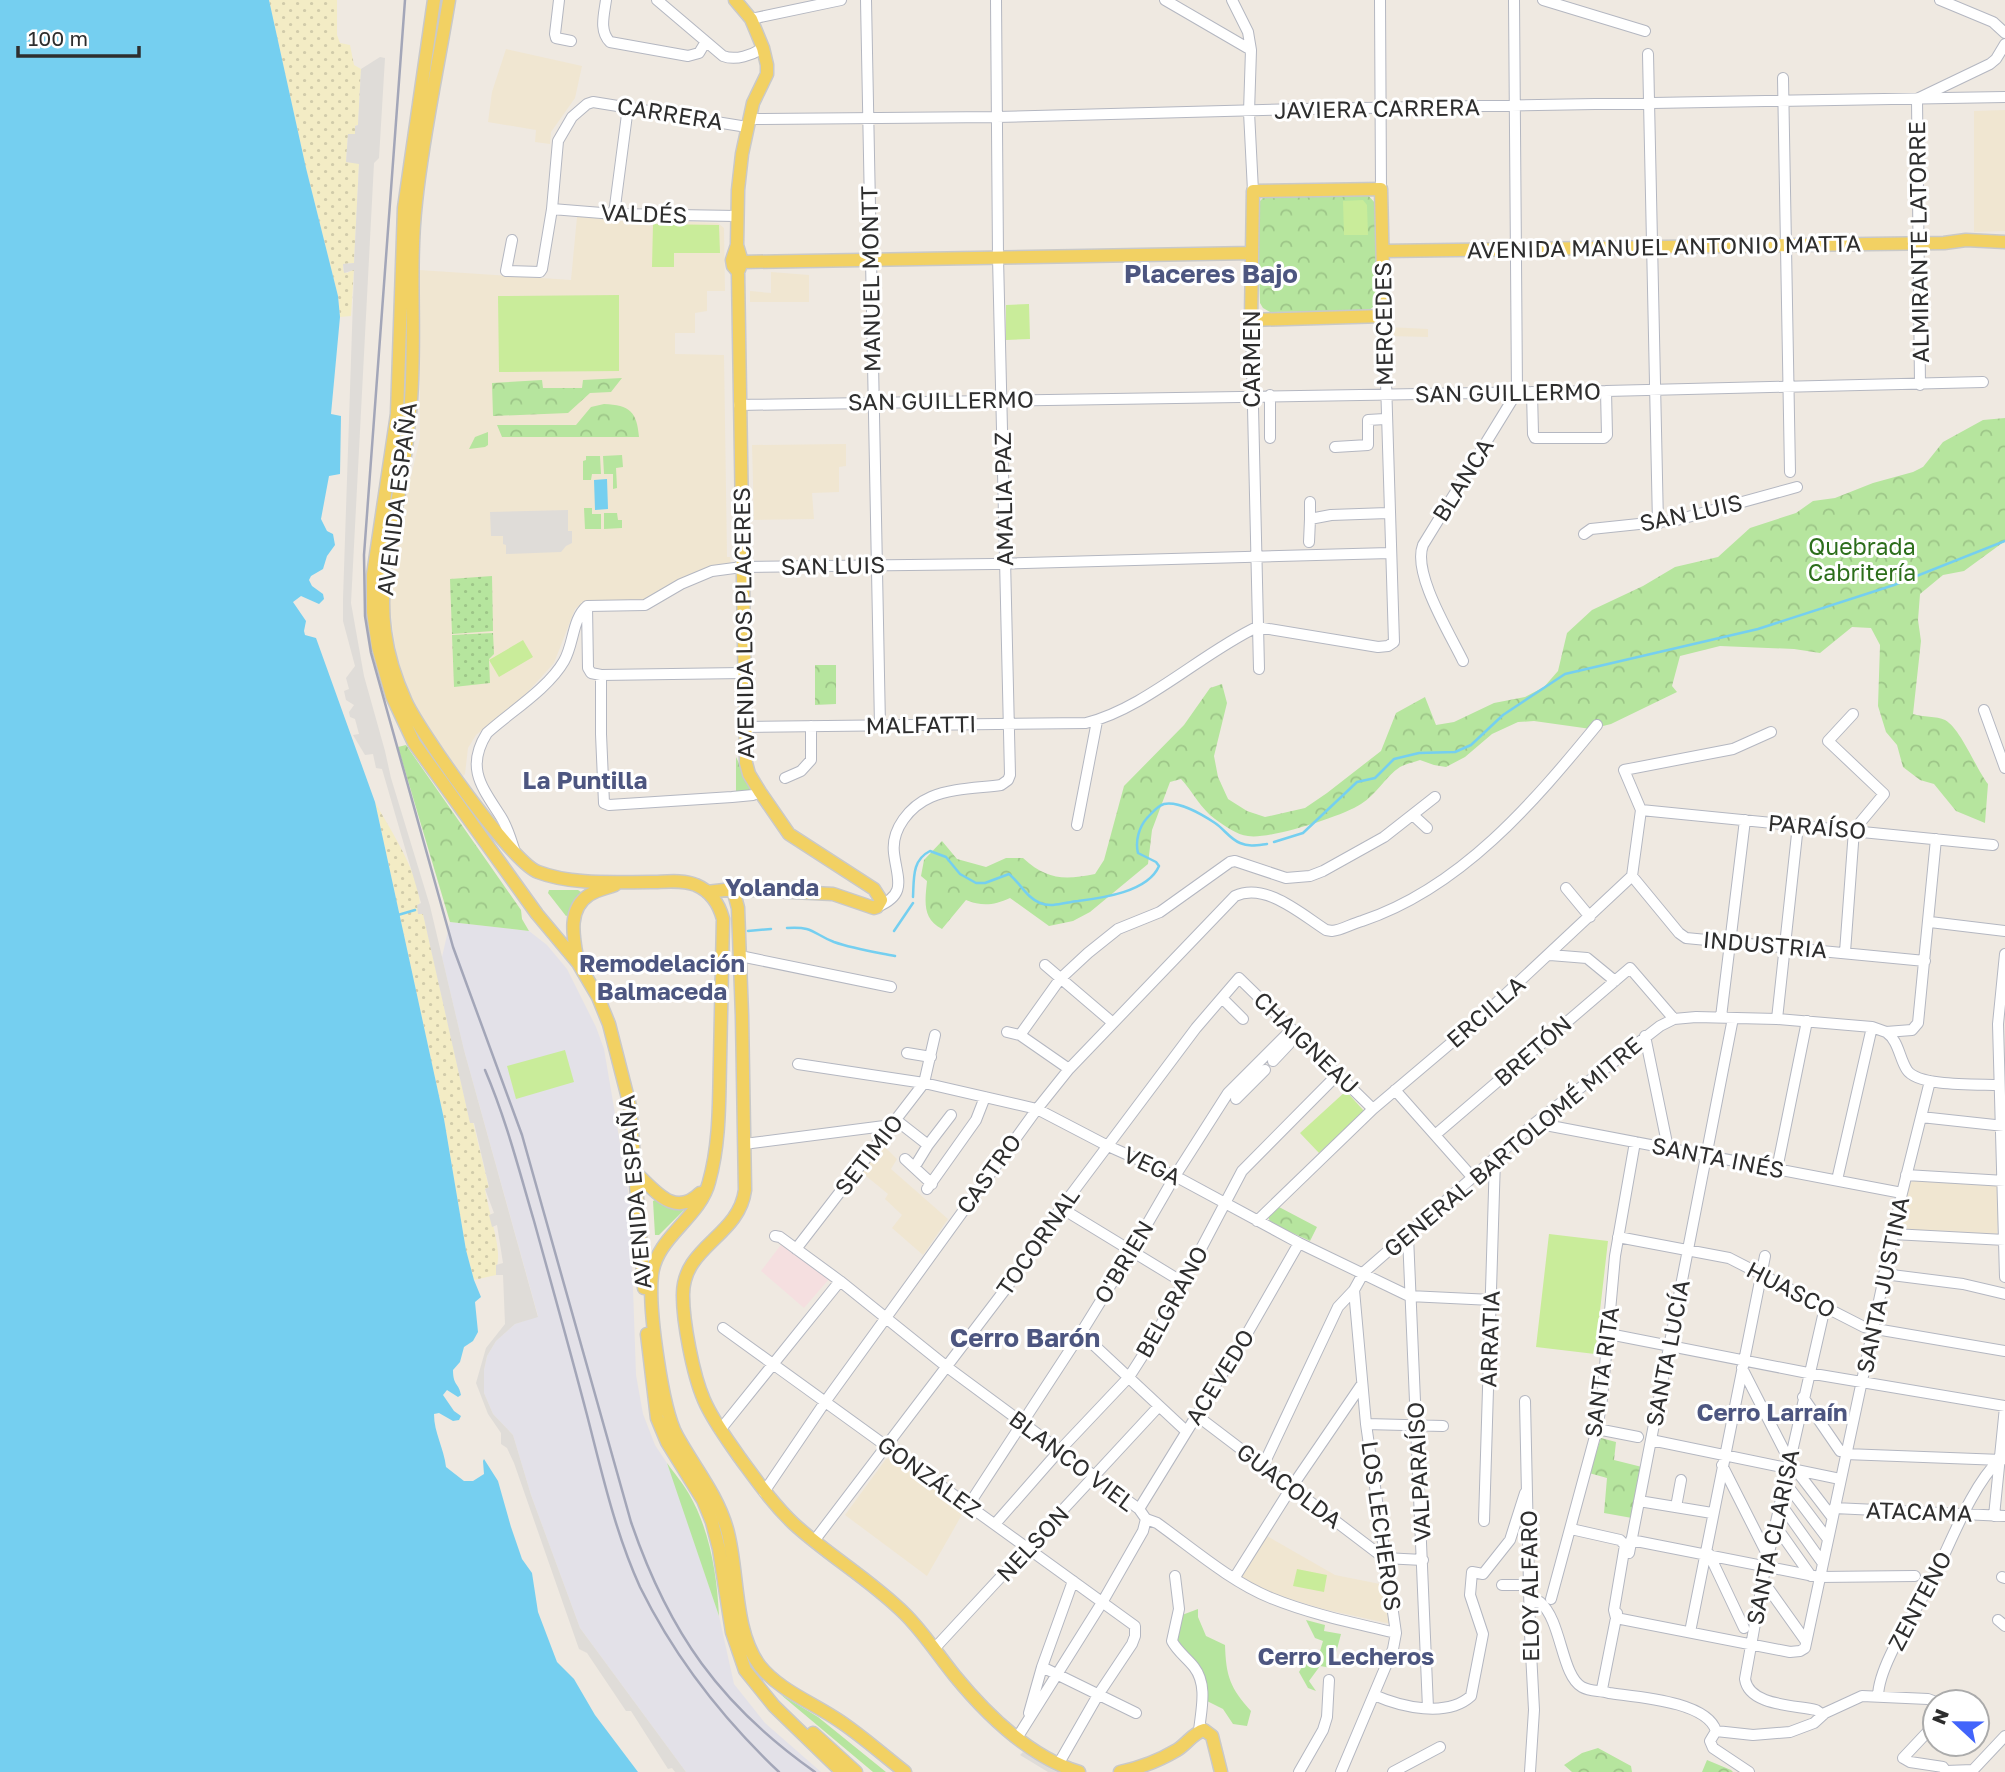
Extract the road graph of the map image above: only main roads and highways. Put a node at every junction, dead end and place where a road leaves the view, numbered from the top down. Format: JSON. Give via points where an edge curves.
{"nodes":[{"id":1,"x":434,"y":0,"type":"edge"},
{"id":2,"x":449,"y":0,"type":"edge"},
{"id":3,"x":735,"y":0,"type":"edge"},
{"id":4,"x":1253,"y":191,"type":"joint"},
{"id":5,"x":2005,"y":242,"type":"edge"},
{"id":6,"x":1383,"y":251,"type":"junction"},
{"id":7,"x":1252,"y":253,"type":"junction"},
{"id":8,"x":740,"y":267,"type":"junction"},
{"id":9,"x":1251,"y":320,"type":"joint"},
{"id":10,"x":625,"y":882,"type":"junction"},
{"id":11,"x":733,"y":889,"type":"junction"},
{"id":12,"x":707,"y":891,"type":"junction"},
{"id":13,"x":578,"y":963,"type":"junction"},
{"id":14,"x":635,"y":1172,"type":"junction"},
{"id":15,"x":709,"y":1184,"type":"junction"},
{"id":16,"x":740,"y":1657,"type":"junction"},
{"id":17,"x":842,"y":1772,"type":"edge"},
{"id":18,"x":856,"y":1772,"type":"edge"},
{"id":19,"x":905,"y":1772,"type":"edge"},
{"id":20,"x":1080,"y":1772,"type":"edge"},
{"id":21,"x":1121,"y":1772,"type":"edge"},
{"id":22,"x":1221,"y":1772,"type":"edge"}],
"edges":[{"from":1,"to":13,"type":"main road","name":"AVENIDA ESPAÑA","via":[[404,208],[397,414],[375,557],[375,630],[392,696],[414,743],[537,914]]},
{"from":2,"to":10,"type":"main road","name":"AVENIDA ESPAÑA","via":[[416,202],[410,410],[386,557],[384,629],[413,716],[516,857],[534,871],[561,878]]},
{"from":3,"to":8,"type":"main road","name":"AVENIDA LOS PLACERES","via":[[751,19],[767,74],[748,123],[739,170]]},
{"from":4,"to":6,"type":"main road","name":"MERCEDES","via":[[1381,189]]},
{"from":4,"to":7,"type":"main road","name":"CARMEN"},
{"from":5,"to":6,"type":"main road","name":"AVENIDA MANUEL ANTONIO MATTA"},
{"from":6,"to":9,"type":"main road","name":"MERCEDES","via":[[1384,316]]},
{"from":7,"to":8,"type":"main road"},
{"from":7,"to":9,"type":"main road","name":"CARMEN"},
{"from":8,"to":11,"type":"main road","name":"AVENIDA LOS PLACERES","via":[[746,763],[789,834],[874,889],[881,900],[877,907],[868,908],[833,894]]},
{"from":10,"to":12,"type":"main road","name":"AVENIDA ESPAÑA","via":[[688,882]]},
{"from":10,"to":13,"type":"main road","via":[[590,894],[578,907],[573,930]]},
{"from":11,"to":12,"type":"main road"},
{"from":11,"to":20,"type":"main road","via":[[740,956],[744,1201],[729,1226],[690,1266],[682,1294],[704,1399],[764,1492],[793,1523],[903,1612],[957,1678],[1017,1738]]},
{"from":12,"to":15,"type":"main road","name":"AVENIDA ESPAÑA","via":[[723,919],[719,1116]]},
{"from":13,"to":14,"type":"main road","name":"AVENIDA ESPAÑA","via":[[609,1024],[630,1106]]},
{"from":14,"to":15,"type":"main road","via":[[669,1202],[693,1200]]},
{"from":14,"to":16,"type":"main road","name":"AVENIDA ESPAÑA","via":[[655,1409],[663,1435],[712,1522]]},
{"from":15,"to":19,"type":"main road","name":"AVENIDA ESPAÑA","via":[[661,1251],[652,1275],[658,1355],[670,1419],[723,1517],[745,1633],[759,1664],[776,1681],[840,1721]]},
{"from":16,"to":17,"type":"main road","name":"AVENIDA ESPAÑA","via":[[758,1688]]},
{"from":16,"to":18,"type":"main road","via":[[802,1724]]},
{"from":21,"to":22,"type":"main road","via":[[1180,1748],[1199,1731],[1212,1736]]}]}
